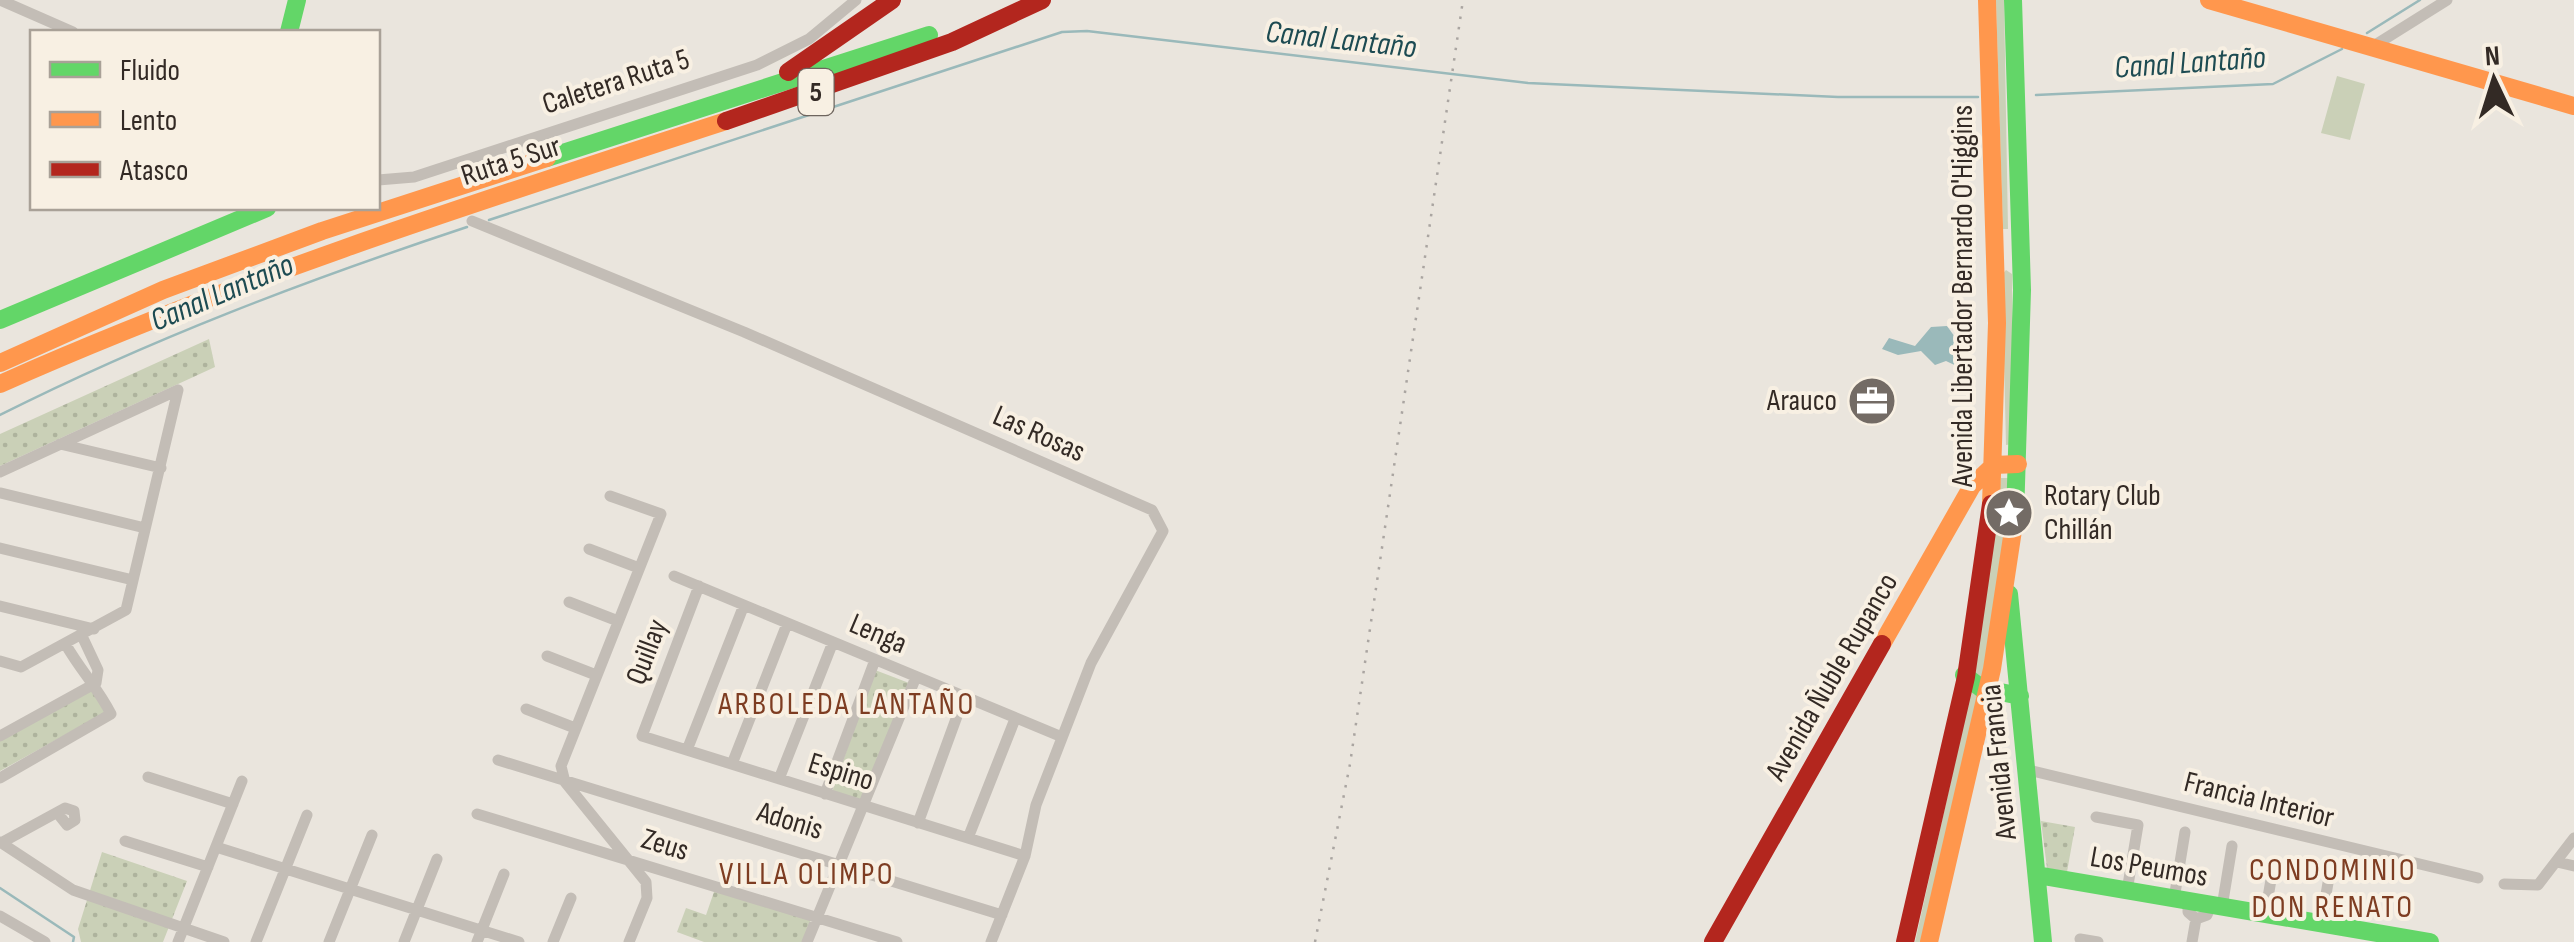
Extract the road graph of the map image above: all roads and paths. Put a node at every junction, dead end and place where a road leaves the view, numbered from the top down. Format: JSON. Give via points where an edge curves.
{"nodes":[{"id":1,"x":0,"y":0,"type":"edge"},
{"id":2,"x":296,"y":0,"type":"edge"},
{"id":3,"x":856,"y":0,"type":"edge"},
{"id":4,"x":892,"y":0,"type":"edge"},
{"id":5,"x":1010,"y":0,"type":"edge"},
{"id":6,"x":1042,"y":0,"type":"edge"},
{"id":7,"x":1987,"y":0,"type":"edge"},
{"id":8,"x":2013,"y":0,"type":"edge"},
{"id":9,"x":2209,"y":0,"type":"edge"},
{"id":10,"x":2448,"y":0,"type":"edge"},
{"id":11,"x":68,"y":30,"type":"edge"},
{"id":12,"x":288,"y":30,"type":"edge"},
{"id":13,"x":2372,"y":48,"type":"junction"},
{"id":14,"x":742,"y":95,"type":"junction"},
{"id":15,"x":2574,"y":106,"type":"edge"},
{"id":16,"x":380,"y":180,"type":"edge"},
{"id":17,"x":262,"y":210,"type":"edge"},
{"id":18,"x":472,"y":221,"type":"dead end"},
{"id":19,"x":1993,"y":249,"type":"junction"},
{"id":20,"x":2020,"y":249,"type":"junction"},
{"id":21,"x":0,"y":320,"type":"edge"},
{"id":22,"x":0,"y":362,"type":"edge"},
{"id":23,"x":0,"y":384,"type":"edge"},
{"id":24,"x":60,"y":444,"type":"junction"},
{"id":25,"x":2018,"y":464,"type":"junction"},
{"id":26,"x":1994,"y":465,"type":"junction"},
{"id":27,"x":161,"y":468,"type":"junction"},
{"id":28,"x":4,"y":470,"type":"edge"},
{"id":29,"x":0,"y":494,"type":"edge"},
{"id":30,"x":610,"y":496,"type":"dead end"},
{"id":31,"x":145,"y":528,"type":"junction"},
{"id":32,"x":0,"y":548,"type":"edge"},
{"id":33,"x":589,"y":549,"type":"dead end"},
{"id":34,"x":639,"y":568,"type":"junction"},
{"id":35,"x":674,"y":576,"type":"dead end"},
{"id":36,"x":2008,"y":576,"type":"junction"},
{"id":37,"x":133,"y":580,"type":"junction"},
{"id":38,"x":699,"y":586,"type":"junction"},
{"id":39,"x":569,"y":602,"type":"dead end"},
{"id":40,"x":744,"y":605,"type":"junction"},
{"id":41,"x":0,"y":606,"type":"edge"},
{"id":42,"x":618,"y":621,"type":"junction"},
{"id":43,"x":788,"y":624,"type":"junction"},
{"id":44,"x":94,"y":630,"type":"junction"},
{"id":45,"x":82,"y":636,"type":"junction"},
{"id":46,"x":833,"y":642,"type":"junction"},
{"id":47,"x":66,"y":645,"type":"junction"},
{"id":48,"x":547,"y":656,"type":"dead end"},
{"id":49,"x":876,"y":660,"type":"junction"},
{"id":50,"x":0,"y":661,"type":"edge"},
{"id":51,"x":596,"y":675,"type":"junction"},
{"id":52,"x":1964,"y":675,"type":"junction"},
{"id":53,"x":916,"y":677,"type":"junction"},
{"id":54,"x":96,"y":683,"type":"junction"},
{"id":55,"x":1985,"y":689,"type":"junction"},
{"id":56,"x":2020,"y":696,"type":"junction"},
{"id":57,"x":964,"y":697,"type":"junction"},
{"id":58,"x":526,"y":709,"type":"dead end"},
{"id":59,"x":1015,"y":719,"type":"junction"},
{"id":60,"x":575,"y":728,"type":"junction"},
{"id":61,"x":0,"y":736,"type":"edge"},
{"id":62,"x":642,"y":736,"type":"joint"},
{"id":63,"x":1062,"y":738,"type":"junction"},
{"id":64,"x":687,"y":750,"type":"junction"},
{"id":65,"x":498,"y":760,"type":"dead end"},
{"id":66,"x":732,"y":764,"type":"junction"},
{"id":67,"x":2028,"y":770,"type":"junction"},
{"id":68,"x":148,"y":777,"type":"dead end"},
{"id":69,"x":0,"y":778,"type":"edge"},
{"id":70,"x":562,"y":778,"type":"junction"},
{"id":71,"x":778,"y":779,"type":"junction"},
{"id":72,"x":242,"y":781,"type":"dead end"},
{"id":73,"x":824,"y":794,"type":"junction"},
{"id":74,"x":233,"y":804,"type":"junction"},
{"id":75,"x":865,"y":806,"type":"junction"},
{"id":76,"x":477,"y":814,"type":"dead end"},
{"id":77,"x":58,"y":815,"type":"dead end"},
{"id":78,"x":307,"y":815,"type":"dead end"},
{"id":79,"x":2096,"y":817,"type":"dead end"},
{"id":80,"x":918,"y":823,"type":"junction"},
{"id":81,"x":2185,"y":832,"type":"dead end"},
{"id":82,"x":372,"y":835,"type":"dead end"},
{"id":83,"x":968,"y":838,"type":"junction"},
{"id":84,"x":2574,"y":838,"type":"edge"},
{"id":85,"x":126,"y":841,"type":"dead end"},
{"id":86,"x":0,"y":843,"type":"edge"},
{"id":87,"x":216,"y":846,"type":"junction"},
{"id":88,"x":2232,"y":846,"type":"dead end"},
{"id":89,"x":1025,"y":856,"type":"junction"},
{"id":90,"x":438,"y":858,"type":"dead end"},
{"id":91,"x":630,"y":861,"type":"junction"},
{"id":92,"x":840,"y":862,"type":"junction"},
{"id":93,"x":2274,"y":862,"type":"dead end"},
{"id":94,"x":2558,"y":862,"type":"junction"},
{"id":95,"x":2574,"y":866,"type":"edge"},
{"id":96,"x":208,"y":867,"type":"junction"},
{"id":97,"x":286,"y":868,"type":"junction"},
{"id":98,"x":504,"y":874,"type":"dead end"},
{"id":99,"x":2037,"y":876,"type":"junction"},
{"id":100,"x":2329,"y":877,"type":"dead end"},
{"id":101,"x":2478,"y":878,"type":"dead end"},
{"id":102,"x":2504,"y":884,"type":"dead end"},
{"id":103,"x":351,"y":889,"type":"junction"},
{"id":104,"x":2126,"y":891,"type":"junction"},
{"id":105,"x":571,"y":898,"type":"dead end"},
{"id":106,"x":2181,"y":900,"type":"junction"},
{"id":107,"x":2216,"y":906,"type":"junction"},
{"id":108,"x":417,"y":910,"type":"junction"},
{"id":109,"x":1002,"y":915,"type":"junction"},
{"id":110,"x":2265,"y":915,"type":"junction"},
{"id":111,"x":0,"y":916,"type":"edge"},
{"id":112,"x":817,"y":918,"type":"junction"},
{"id":113,"x":2196,"y":920,"type":"junction"},
{"id":114,"x":2321,"y":924,"type":"junction"},
{"id":115,"x":183,"y":929,"type":"junction"},
{"id":116,"x":2347,"y":935,"type":"edge"},
{"id":117,"x":479,"y":936,"type":"edge"},
{"id":118,"x":2080,"y":939,"type":"dead end"},
{"id":119,"x":45,"y":942,"type":"edge"},
{"id":120,"x":178,"y":942,"type":"edge"},
{"id":121,"x":224,"y":942,"type":"edge"},
{"id":122,"x":256,"y":942,"type":"edge"},
{"id":123,"x":329,"y":942,"type":"edge"},
{"id":124,"x":404,"y":942,"type":"edge"},
{"id":125,"x":519,"y":942,"type":"edge"},
{"id":126,"x":553,"y":942,"type":"edge"},
{"id":127,"x":629,"y":942,"type":"edge"},
{"id":128,"x":807,"y":942,"type":"edge"},
{"id":129,"x":896,"y":942,"type":"edge"},
{"id":130,"x":992,"y":942,"type":"edge"},
{"id":131,"x":1713,"y":942,"type":"edge"},
{"id":132,"x":1905,"y":942,"type":"edge"},
{"id":133,"x":1929,"y":942,"type":"edge"},
{"id":134,"x":2043,"y":942,"type":"edge"},
{"id":135,"x":2098,"y":942,"type":"edge"},
{"id":136,"x":2192,"y":942,"type":"edge"},
{"id":137,"x":2430,"y":942,"type":"edge"}],
"edges":[{"from":1,"to":11,"type":"street"},
{"from":2,"to":12,"type":"main road"},
{"from":3,"to":16,"type":"street","name":"Caletera Ruta 5","via":[[808,38],[756,65],[414,176]]},
{"from":4,"to":14,"type":"main road","via":[[840,40]]},
{"from":5,"to":14,"type":"main road","name":"Ruta 5 Sur","number":"5","via":[[901,45]]},
{"from":6,"to":23,"type":"main road","name":"Ruta 5 Sur","number":"5","via":[[863,76],[293,262]]},
{"from":7,"to":19,"type":"main road","name":"Avenida Libertador Bernardo O'Higgins"},
{"from":8,"to":20,"type":"main road","name":"Avenida Libertador Bernardo O'Higgins"},
{"from":9,"to":13,"type":"main road"},
{"from":10,"to":13,"type":"street"},
{"from":13,"to":15,"type":"main road"},
{"from":14,"to":22,"type":"main road","name":"Ruta 5 Sur","number":"5","via":[[269,250]]},
{"from":17,"to":21,"type":"main road"},
{"from":18,"to":63,"type":"street","name":"Las Rosas","via":[[1152,510],[1162,531],[1091,663]]},
{"from":19,"to":20,"type":"main road"},
{"from":19,"to":26,"type":"main road","name":"Avenida Libertador Bernardo O'Higgins"},
{"from":20,"to":25,"type":"main road","name":"Avenida Libertador Bernardo O'Higgins"},
{"from":24,"to":27,"type":"street"},
{"from":24,"to":27,"type":"street","via":[[178,390]]},
{"from":24,"to":28,"type":"street"},
{"from":25,"to":26,"type":"main road"},
{"from":25,"to":36,"type":"main road","name":"Avenida Libertador Bernardo O'Higgins"},
{"from":26,"to":52,"type":"main road","name":"Avenida Libertador Bernardo O'Higgins","via":[[1981,592]]},
{"from":26,"to":131,"type":"main road","name":"Avenida Ñuble Rupanco","via":[[1968,494]]},
{"from":27,"to":31,"type":"street"},
{"from":28,"to":29,"type":"street"},
{"from":29,"to":31,"type":"street"},
{"from":30,"to":34,"type":"street","via":[[661,514]]},
{"from":31,"to":37,"type":"street"},
{"from":32,"to":37,"type":"street"},
{"from":33,"to":34,"type":"street"},
{"from":34,"to":42,"type":"street"},
{"from":35,"to":38,"type":"street","name":"Lenga"},
{"from":36,"to":55,"type":"main road","name":"Avenida Libertador Bernardo O'Higgins"},
{"from":36,"to":56,"type":"main road","name":"Avenida Francia"},
{"from":37,"to":44,"type":"street","via":[[126,610]]},
{"from":38,"to":40,"type":"street","name":"Lenga"},
{"from":38,"to":62,"type":"street","name":"Quillay"},
{"from":39,"to":42,"type":"street"},
{"from":40,"to":43,"type":"street","name":"Lenga"},
{"from":40,"to":64,"type":"street"},
{"from":41,"to":44,"type":"street"},
{"from":42,"to":51,"type":"street"},
{"from":43,"to":46,"type":"street","name":"Lenga"},
{"from":43,"to":66,"type":"street"},
{"from":44,"to":45,"type":"street"},
{"from":45,"to":47,"type":"street"},
{"from":45,"to":54,"type":"street","via":[[98,670]]},
{"from":46,"to":49,"type":"street","name":"Lenga"},
{"from":46,"to":71,"type":"street"},
{"from":47,"to":50,"type":"street","via":[[20,667]]},
{"from":47,"to":54,"type":"street","via":[[84,676]]},
{"from":48,"to":51,"type":"street"},
{"from":49,"to":53,"type":"street","name":"Lenga"},
{"from":49,"to":73,"type":"street"},
{"from":51,"to":60,"type":"street"},
{"from":52,"to":55,"type":"main road"},
{"from":52,"to":132,"type":"main road","name":"Avenida Libertador Bernardo O'Higgins"},
{"from":53,"to":57,"type":"street","name":"Lenga"},
{"from":53,"to":75,"type":"street"},
{"from":54,"to":61,"type":"street"},
{"from":54,"to":69,"type":"street","via":[[111,714]]},
{"from":55,"to":56,"type":"main road"},
{"from":55,"to":133,"type":"main road","name":"Avenida Libertador Bernardo O'Higgins"},
{"from":56,"to":67,"type":"main road","name":"Avenida Francia"},
{"from":57,"to":59,"type":"street","name":"Lenga"},
{"from":57,"to":80,"type":"street"},
{"from":58,"to":60,"type":"street"},
{"from":59,"to":63,"type":"street","name":"Lenga"},
{"from":59,"to":83,"type":"street"},
{"from":60,"to":70,"type":"street"},
{"from":62,"to":64,"type":"street","name":"Espino"},
{"from":63,"to":89,"type":"street","name":"Las Rosas"},
{"from":64,"to":66,"type":"street","name":"Espino"},
{"from":65,"to":70,"type":"street","name":"Adonis"},
{"from":66,"to":71,"type":"street","name":"Espino"},
{"from":67,"to":99,"type":"main road","name":"Avenida Francia"},
{"from":67,"to":101,"type":"street","name":"Francia Interior"},
{"from":68,"to":74,"type":"street"},
{"from":70,"to":91,"type":"street"},
{"from":70,"to":92,"type":"street","name":"Adonis"},
{"from":71,"to":73,"type":"street","name":"Espino"},
{"from":72,"to":74,"type":"street"},
{"from":73,"to":75,"type":"street","name":"Espino"},
{"from":74,"to":87,"type":"street"},
{"from":75,"to":80,"type":"street","name":"Espino"},
{"from":75,"to":92,"type":"street"},
{"from":76,"to":91,"type":"street","name":"Zeus"},
{"from":77,"to":86,"type":"street"},
{"from":78,"to":97,"type":"street"},
{"from":79,"to":104,"type":"street","via":[[2138,825]]},
{"from":80,"to":83,"type":"street","name":"Espino"},
{"from":81,"to":106,"type":"street"},
{"from":82,"to":103,"type":"street"},
{"from":83,"to":89,"type":"street","name":"Espino"},
{"from":84,"to":94,"type":"street"},
{"from":85,"to":96,"type":"street"},
{"from":86,"to":115,"type":"street","via":[[73,890]]},
{"from":87,"to":96,"type":"street"},
{"from":87,"to":97,"type":"street"},
{"from":88,"to":107,"type":"street"},
{"from":89,"to":109,"type":"street","name":"Las Rosas"},
{"from":90,"to":108,"type":"street"},
{"from":91,"to":112,"type":"street","name":"Zeus"},
{"from":91,"to":127,"type":"street","via":[[648,894]]},
{"from":92,"to":109,"type":"street","name":"Adonis"},
{"from":92,"to":112,"type":"street"},
{"from":93,"to":110,"type":"street"},
{"from":94,"to":95,"type":"street"},
{"from":94,"to":102,"type":"street","via":[[2538,885]]},
{"from":96,"to":115,"type":"street"},
{"from":97,"to":103,"type":"street"},
{"from":97,"to":122,"type":"street"},
{"from":98,"to":117,"type":"street"},
{"from":99,"to":104,"type":"main road","name":"Los Peumos"},
{"from":99,"to":134,"type":"main road","name":"Avenida Francia"},
{"from":100,"to":114,"type":"street"},
{"from":103,"to":108,"type":"street"},
{"from":103,"to":123,"type":"street"},
{"from":104,"to":106,"type":"main road","name":"Los Peumos"},
{"from":105,"to":126,"type":"street"},
{"from":106,"to":107,"type":"main road","name":"Los Peumos"},
{"from":106,"to":113,"type":"street"},
{"from":107,"to":110,"type":"main road","name":"Los Peumos"},
{"from":107,"to":113,"type":"street"},
{"from":108,"to":117,"type":"street"},
{"from":108,"to":124,"type":"street"},
{"from":109,"to":130,"type":"street","name":"Las Rosas"},
{"from":110,"to":114,"type":"main road","name":"Los Peumos"},
{"from":111,"to":119,"type":"street"},
{"from":112,"to":128,"type":"street"},
{"from":112,"to":129,"type":"street","name":"Zeus"},
{"from":113,"to":136,"type":"street"},
{"from":114,"to":116,"type":"main road","name":"Los Peumos"},
{"from":115,"to":120,"type":"street"},
{"from":115,"to":121,"type":"street"},
{"from":116,"to":137,"type":"main road","name":"Los Peumos"},
{"from":117,"to":125,"type":"street"},
{"from":118,"to":135,"type":"street"}]}
